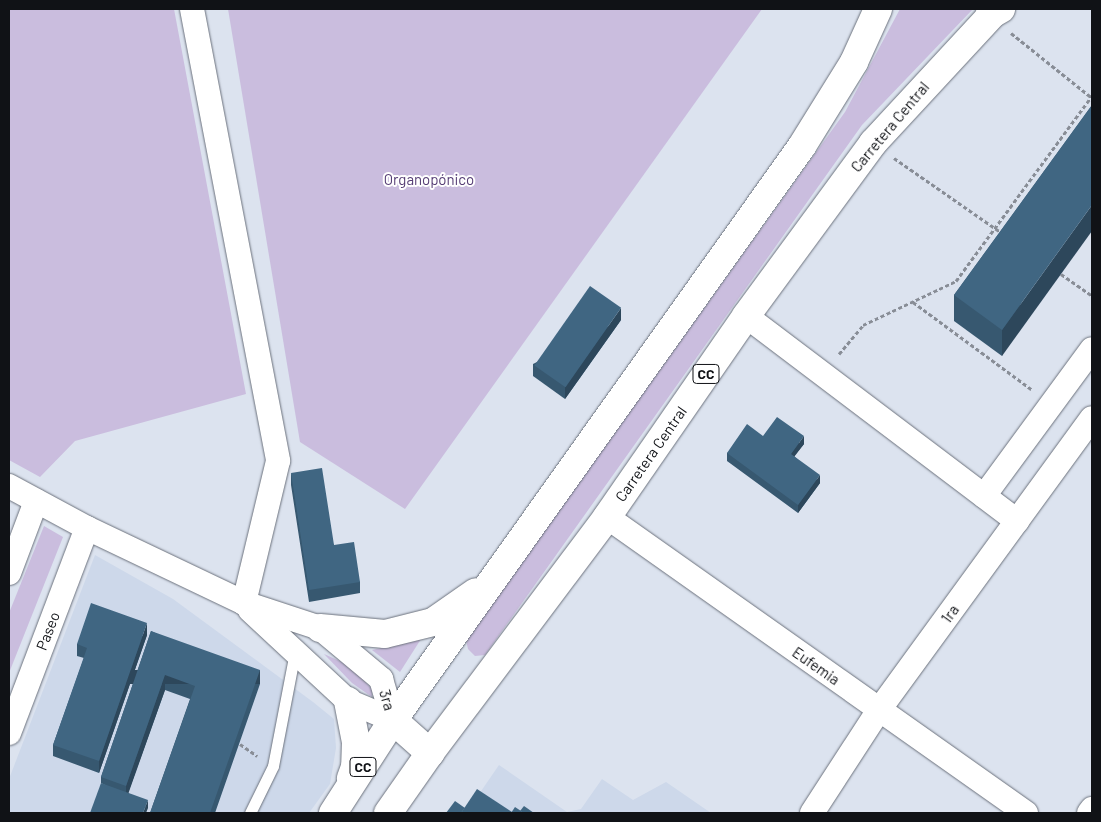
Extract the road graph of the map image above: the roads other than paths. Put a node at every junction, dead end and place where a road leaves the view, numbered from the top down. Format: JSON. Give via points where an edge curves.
{"nodes":[{"id":1,"x":192,"y":9,"type":"edge"},
{"id":2,"x":872,"y":9,"type":"edge"},
{"id":3,"x":878,"y":9,"type":"edge"},
{"id":4,"x":996,"y":11,"type":"edge"},
{"id":5,"x":854,"y":62,"type":"junction"},
{"id":6,"x":746,"y":316,"type":"junction"},
{"id":7,"x":1092,"y":349,"type":"edge"},
{"id":8,"x":1092,"y":418,"type":"edge"},
{"id":9,"x":9,"y":486,"type":"edge"},
{"id":10,"x":984,"y":496,"type":"junction"},
{"id":11,"x":36,"y":501,"type":"junction"},
{"id":12,"x":607,"y":517,"type":"junction"},
{"id":13,"x":1017,"y":521,"type":"junction"},
{"id":14,"x":87,"y":528,"type":"junction"},
{"id":15,"x":9,"y":573,"type":"edge"},
{"id":16,"x":493,"y":579,"type":"junction"},
{"id":17,"x":244,"y":603,"type":"junction"},
{"id":18,"x":320,"y":628,"type":"junction"},
{"id":19,"x":295,"y":650,"type":"junction"},
{"id":20,"x":348,"y":701,"type":"junction"},
{"id":21,"x":879,"y":710,"type":"junction"},
{"id":22,"x":392,"y":720,"type":"junction"},
{"id":23,"x":9,"y":730,"type":"edge"},
{"id":24,"x":430,"y":753,"type":"junction"},
{"id":25,"x":339,"y":804,"type":"edge"},
{"id":26,"x":1092,"y":809,"type":"edge"},
{"id":27,"x":250,"y":813,"type":"edge"},
{"id":28,"x":388,"y":813,"type":"edge"},
{"id":29,"x":812,"y":813,"type":"edge"},
{"id":30,"x":1026,"y":813,"type":"edge"},
{"id":31,"x":1090,"y":813,"type":"edge"}],
"edges":[{"from":1,"to":17,"type":"street","via":[[278,460]]},
{"from":2,"to":5,"type":"main road"},
{"from":3,"to":5,"type":"main road","number":"CC"},
{"from":4,"to":6,"type":"main road","name":"Carretera Central","number":"CC","via":[[873,143]]},
{"from":5,"to":16,"type":"main road","number":"CC","via":[[802,146]]},
{"from":6,"to":10,"type":"street"},
{"from":6,"to":12,"type":"main road","name":"Carretera Central","number":"CC"},
{"from":7,"to":10,"type":"street"},
{"from":8,"to":13,"type":"street","name":"1ra"},
{"from":9,"to":11,"type":"street","name":"3ra"},
{"from":10,"to":13,"type":"street"},
{"from":11,"to":14,"type":"street","name":"3ra"},
{"from":11,"to":15,"type":"street"},
{"from":12,"to":21,"type":"street","name":"Eufemia"},
{"from":12,"to":24,"type":"main road","name":"Carretera Central","number":"CC"},
{"from":13,"to":21,"type":"street","name":"1ra"},
{"from":14,"to":17,"type":"street","name":"3ra"},
{"from":14,"to":23,"type":"street","name":"Paseo"},
{"from":16,"to":18,"type":"main road","via":[[433,622],[386,634]]},
{"from":16,"to":22,"type":"main road","number":"CC"},
{"from":17,"to":18,"type":"street","name":"3ra"},
{"from":17,"to":19,"type":"street","name":"3ra"},
{"from":18,"to":22,"type":"street","name":"3ra","via":[[381,679]]},
{"from":19,"to":20,"type":"street","name":"3ra"},
{"from":19,"to":27,"type":"lane","via":[[273,766]]},
{"from":20,"to":22,"type":"street","name":"3ra"},
{"from":20,"to":25,"type":"main road","via":[[356,742],[355,768]]},
{"from":21,"to":29,"type":"street","name":"1ra"},
{"from":21,"to":30,"type":"street","name":"Eufemia"},
{"from":22,"to":24,"type":"main road"},
{"from":22,"to":25,"type":"main road","number":"CC"},
{"from":24,"to":28,"type":"main road","name":"Carretera Central","number":"CC"},
{"from":26,"to":31,"type":"street"}]}
